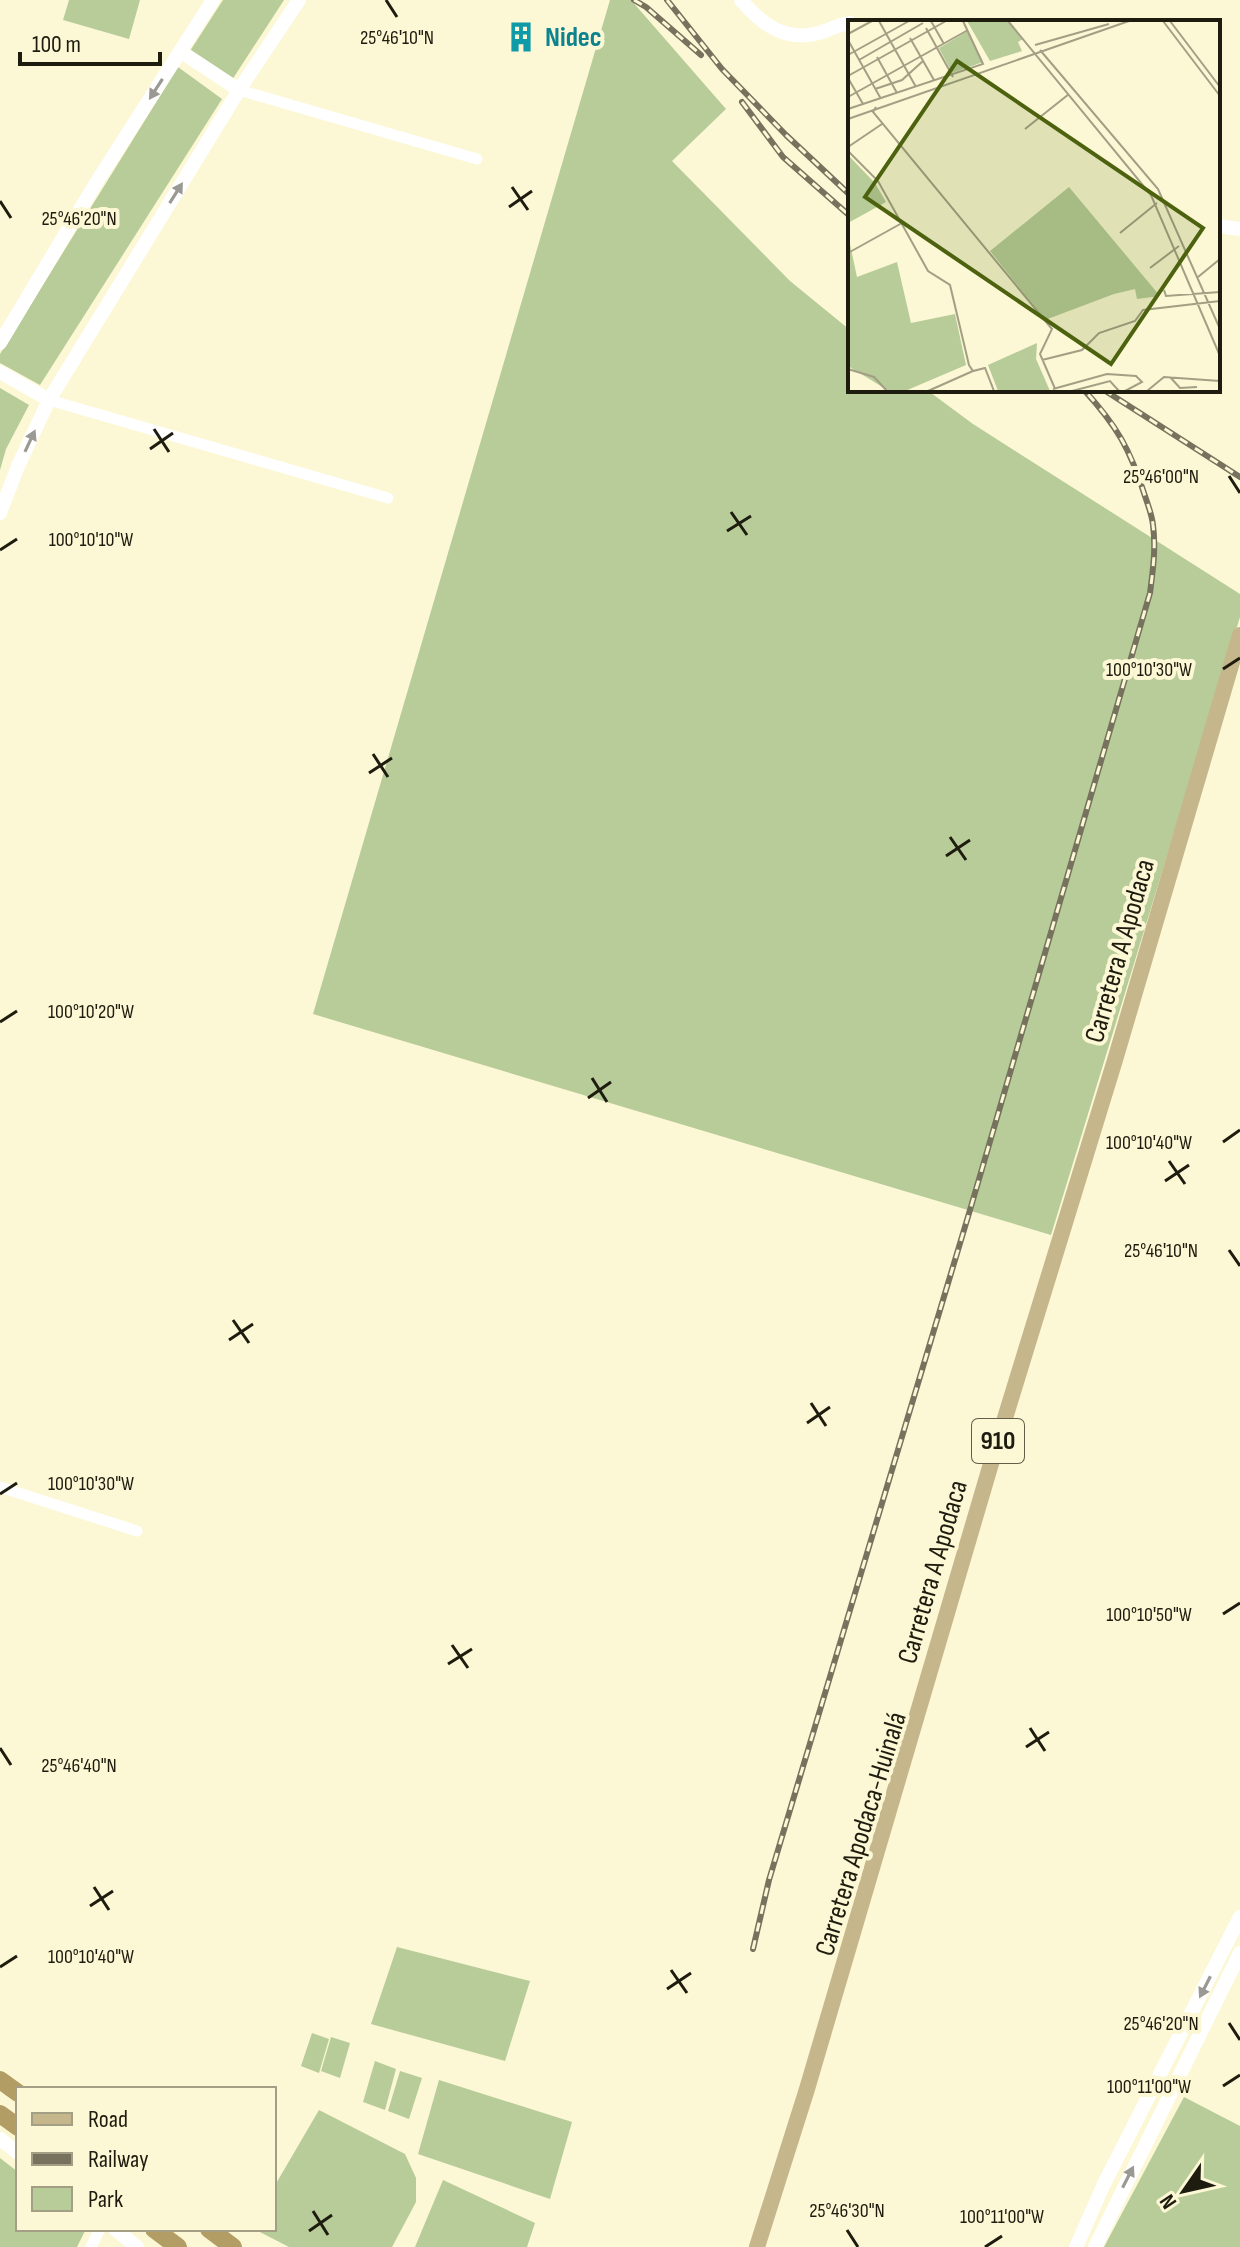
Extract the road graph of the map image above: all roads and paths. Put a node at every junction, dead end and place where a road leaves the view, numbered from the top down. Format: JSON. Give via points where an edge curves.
{"nodes":[{"id":1,"x":213,"y":0,"type":"edge"},
{"id":2,"x":299,"y":0,"type":"edge"},
{"id":3,"x":741,"y":0,"type":"edge"},
{"id":4,"x":848,"y":24,"type":"edge"},
{"id":5,"x":180,"y":51,"type":"junction"},
{"id":6,"x":239,"y":90,"type":"junction"},
{"id":7,"x":477,"y":159,"type":"dead end"},
{"id":8,"x":1220,"y":226,"type":"edge"},
{"id":9,"x":1240,"y":229,"type":"edge"},
{"id":10,"x":0,"y":343,"type":"edge"},
{"id":11,"x":0,"y":372,"type":"edge"},
{"id":12,"x":49,"y":400,"type":"junction"},
{"id":13,"x":388,"y":498,"type":"dead end"},
{"id":14,"x":0,"y":513,"type":"edge"},
{"id":15,"x":1240,"y":635,"type":"edge"},
{"id":16,"x":1240,"y":653,"type":"edge"},
{"id":17,"x":0,"y":1487,"type":"edge"},
{"id":18,"x":137,"y":1531,"type":"dead end"},
{"id":19,"x":1240,"y":1917,"type":"edge"},
{"id":20,"x":1240,"y":1953,"type":"edge"},
{"id":21,"x":0,"y":2139,"type":"edge"},
{"id":22,"x":16,"y":2151,"type":"edge"},
{"id":23,"x":117,"y":2231,"type":"edge"},
{"id":24,"x":157,"y":2231,"type":"edge"},
{"id":25,"x":212,"y":2231,"type":"edge"},
{"id":26,"x":137,"y":2247,"type":"edge"},
{"id":27,"x":178,"y":2247,"type":"edge"},
{"id":28,"x":233,"y":2247,"type":"edge"},
{"id":29,"x":757,"y":2247,"type":"edge"},
{"id":30,"x":764,"y":2247,"type":"edge"},
{"id":31,"x":1076,"y":2247,"type":"edge"},
{"id":32,"x":1095,"y":2247,"type":"edge"}],
"edges":[{"from":1,"to":5,"type":"street"},
{"from":2,"to":6,"type":"street"},
{"from":3,"to":4,"type":"street","via":[[774,30],[790,35],[806,36]]},
{"from":5,"to":6,"type":"street"},
{"from":5,"to":10,"type":"street","one_way":true},
{"from":6,"to":7,"type":"street"},
{"from":12,"to":6,"type":"street","one_way":true},
{"from":8,"to":9,"type":"street"},
{"from":11,"to":12,"type":"street"},
{"from":12,"to":13,"type":"street"},
{"from":14,"to":12,"type":"street","one_way":true},
{"from":15,"to":29,"type":"main road","name":"Carretera A Apodaca","number":"910"},
{"from":16,"to":30,"type":"main road","name":"Carretera Apodaca-Huinalá","number":"910"},
{"from":17,"to":18,"type":"street"},
{"from":19,"to":31,"type":"street","one_way":true},
{"from":32,"to":20,"type":"street","one_way":true},
{"from":21,"to":22,"type":"street"},
{"from":23,"to":26,"type":"street"},
{"from":24,"to":27,"type":"highway"},
{"from":25,"to":28,"type":"highway"}]}
